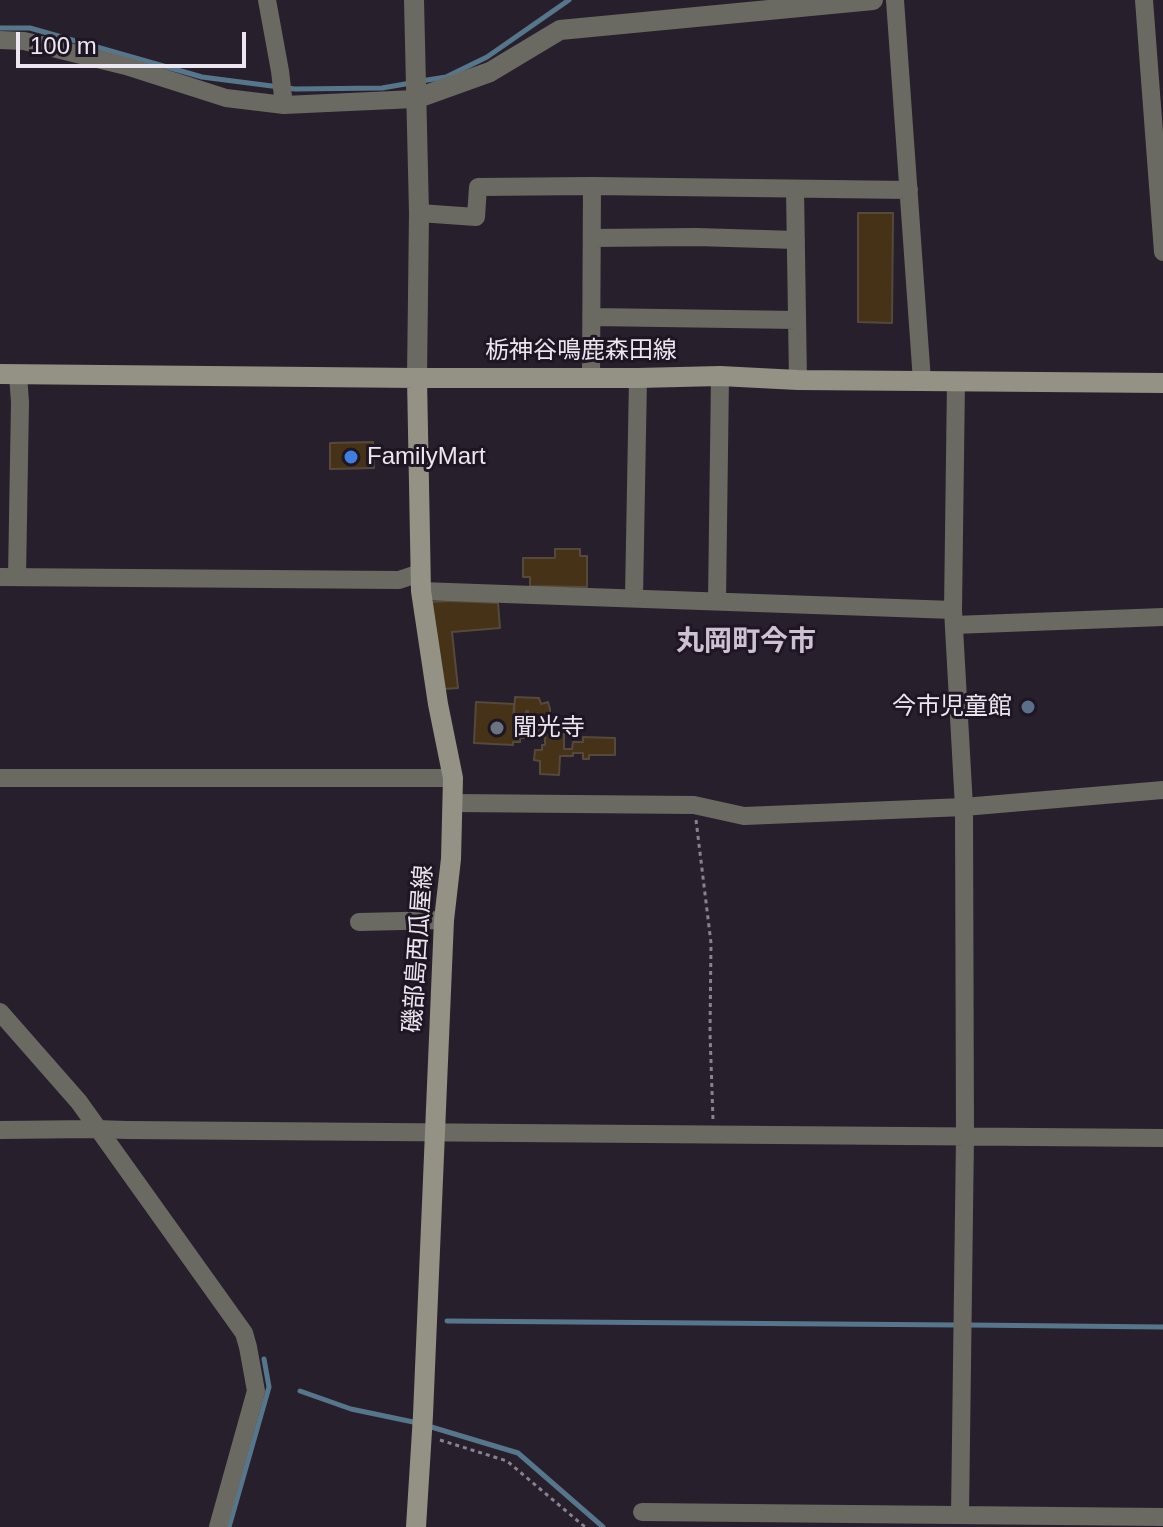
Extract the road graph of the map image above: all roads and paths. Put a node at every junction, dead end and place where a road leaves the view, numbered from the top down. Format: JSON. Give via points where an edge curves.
{"nodes":[{"id":1,"x":267,"y":0,"type":"edge"},
{"id":2,"x":414,"y":0,"type":"edge"},
{"id":3,"x":873,"y":0,"type":"edge"},
{"id":4,"x":895,"y":0,"type":"edge"},
{"id":5,"x":1144,"y":0,"type":"edge"},
{"id":6,"x":0,"y":40,"type":"edge"},
{"id":7,"x":415,"y":88,"type":"junction"},
{"id":8,"x":284,"y":105,"type":"junction"},
{"id":9,"x":592,"y":186,"type":"junction"},
{"id":10,"x":795,"y":189,"type":"junction"},
{"id":11,"x":909,"y":190,"type":"junction"},
{"id":12,"x":419,"y":213,"type":"junction"},
{"id":13,"x":592,"y":238,"type":"junction"},
{"id":14,"x":796,"y":240,"type":"junction"},
{"id":15,"x":1163,"y":252,"type":"edge"},
{"id":16,"x":593,"y":317,"type":"junction"},
{"id":17,"x":797,"y":320,"type":"junction"},
{"id":18,"x":9,"y":374,"type":"edge"},
{"id":19,"x":720,"y":376,"type":"junction"},
{"id":20,"x":417,"y":378,"type":"junction"},
{"id":21,"x":591,"y":378,"type":"junction"},
{"id":22,"x":638,"y":378,"type":"junction"},
{"id":23,"x":798,"y":380,"type":"junction"},
{"id":24,"x":922,"y":381,"type":"junction"},
{"id":25,"x":956,"y":381,"type":"junction"},
{"id":26,"x":1163,"y":383,"type":"edge"},
{"id":27,"x":8,"y":516,"type":"edge"},
{"id":28,"x":8,"y":577,"type":"edge"},
{"id":29,"x":421,"y":582,"type":"junction"},
{"id":30,"x":634,"y":597,"type":"junction"},
{"id":31,"x":717,"y":601,"type":"junction"},
{"id":32,"x":954,"y":617,"type":"junction"},
{"id":33,"x":1163,"y":617,"type":"edge"},
{"id":34,"x":0,"y":778,"type":"edge"},
{"id":35,"x":453,"y":778,"type":"junction"},
{"id":36,"x":1163,"y":790,"type":"edge"},
{"id":37,"x":453,"y":803,"type":"junction"},
{"id":38,"x":694,"y":805,"type":"junction"},
{"id":39,"x":964,"y":807,"type":"junction"},
{"id":40,"x":444,"y":920,"type":"junction"},
{"id":41,"x":359,"y":922,"type":"dead end"},
{"id":42,"x":0,"y":1012,"type":"edge"},
{"id":43,"x":0,"y":1130,"type":"edge"},
{"id":44,"x":434,"y":1132,"type":"junction"},
{"id":45,"x":713,"y":1135,"type":"junction"},
{"id":46,"x":965,"y":1137,"type":"junction"},
{"id":47,"x":1163,"y":1138,"type":"edge"},
{"id":48,"x":422,"y":1425,"type":"junction"},
{"id":49,"x":642,"y":1512,"type":"dead end"},
{"id":50,"x":960,"y":1515,"type":"junction"},
{"id":51,"x":1163,"y":1517,"type":"edge"},
{"id":52,"x":851,"y":1520,"type":"edge"},
{"id":53,"x":218,"y":1527,"type":"edge"},
{"id":54,"x":416,"y":1527,"type":"edge"},
{"id":55,"x":585,"y":1527,"type":"edge"}],
"edges":[{"from":1,"to":8,"type":"street"},
{"from":2,"to":7,"type":"street"},
{"from":3,"to":7,"type":"street","via":[[560,30],[490,72]]},
{"from":4,"to":11,"type":"street"},
{"from":5,"to":15,"type":"street"},
{"from":6,"to":8,"type":"street","via":[[126,66],[226,98]]},
{"from":7,"to":8,"type":"street"},
{"from":7,"to":12,"type":"street"},
{"from":9,"to":10,"type":"street"},
{"from":9,"to":12,"type":"street","via":[[478,187],[476,217]]},
{"from":9,"to":13,"type":"street"},
{"from":10,"to":11,"type":"street"},
{"from":10,"to":14,"type":"street"},
{"from":11,"to":24,"type":"street"},
{"from":12,"to":20,"type":"street"},
{"from":13,"to":14,"type":"street"},
{"from":13,"to":16,"type":"street"},
{"from":14,"to":17,"type":"street"},
{"from":16,"to":17,"type":"street"},
{"from":16,"to":21,"type":"street"},
{"from":17,"to":23,"type":"street"},
{"from":18,"to":20,"type":"main road","name":"栃神谷鳴鹿森田線"},
{"from":18,"to":27,"type":"street","via":[[20,402]]},
{"from":19,"to":22,"type":"main road","name":"栃神谷鳴鹿森田線"},
{"from":19,"to":23,"type":"main road","name":"栃神谷鳴鹿森田線"},
{"from":19,"to":31,"type":"street"},
{"from":20,"to":21,"type":"main road","name":"栃神谷鳴鹿森田線"},
{"from":20,"to":29,"type":"main road","name":"磯部島西瓜屋線"},
{"from":21,"to":22,"type":"main road","name":"栃神谷鳴鹿森田線"},
{"from":22,"to":30,"type":"street"},
{"from":23,"to":24,"type":"main road","name":"栃神谷鳴鹿森田線"},
{"from":24,"to":25,"type":"main road","name":"栃神谷鳴鹿森田線"},
{"from":25,"to":26,"type":"main road","name":"栃神谷鳴鹿森田線"},
{"from":25,"to":32,"type":"street"},
{"from":27,"to":28,"type":"street"},
{"from":28,"to":29,"type":"street"},
{"from":29,"to":30,"type":"street"},
{"from":29,"to":35,"type":"main road","name":"磯部島西瓜屋線"},
{"from":30,"to":31,"type":"street"},
{"from":31,"to":32,"type":"street"},
{"from":32,"to":33,"type":"street"},
{"from":32,"to":39,"type":"street"},
{"from":34,"to":35,"type":"street"},
{"from":35,"to":37,"type":"main road","name":"磯部島西瓜屋線"},
{"from":36,"to":39,"type":"street"},
{"from":37,"to":38,"type":"street"},
{"from":37,"to":40,"type":"main road","name":"磯部島西瓜屋線"},
{"from":38,"to":39,"type":"street","via":[[744,816]]},
{"from":38,"to":45,"type":"path","via":[[711,943]]},
{"from":39,"to":46,"type":"street"},
{"from":40,"to":41,"type":"street"},
{"from":40,"to":44,"type":"main road","name":"磯部島西瓜屋線"},
{"from":42,"to":53,"type":"street","via":[[79,1102],[244,1333],[256,1391]]},
{"from":43,"to":44,"type":"street","bridge":true},
{"from":44,"to":45,"type":"street"},
{"from":44,"to":48,"type":"main road","name":"磯部島西瓜屋線"},
{"from":45,"to":46,"type":"street"},
{"from":46,"to":47,"type":"street"},
{"from":46,"to":50,"type":"street"},
{"from":48,"to":54,"type":"main road","name":"磯部島西瓜屋線"},
{"from":48,"to":55,"type":"path","via":[[507,1461]]},
{"from":49,"to":52,"type":"street"},
{"from":50,"to":51,"type":"street"},
{"from":50,"to":52,"type":"street"}]}
